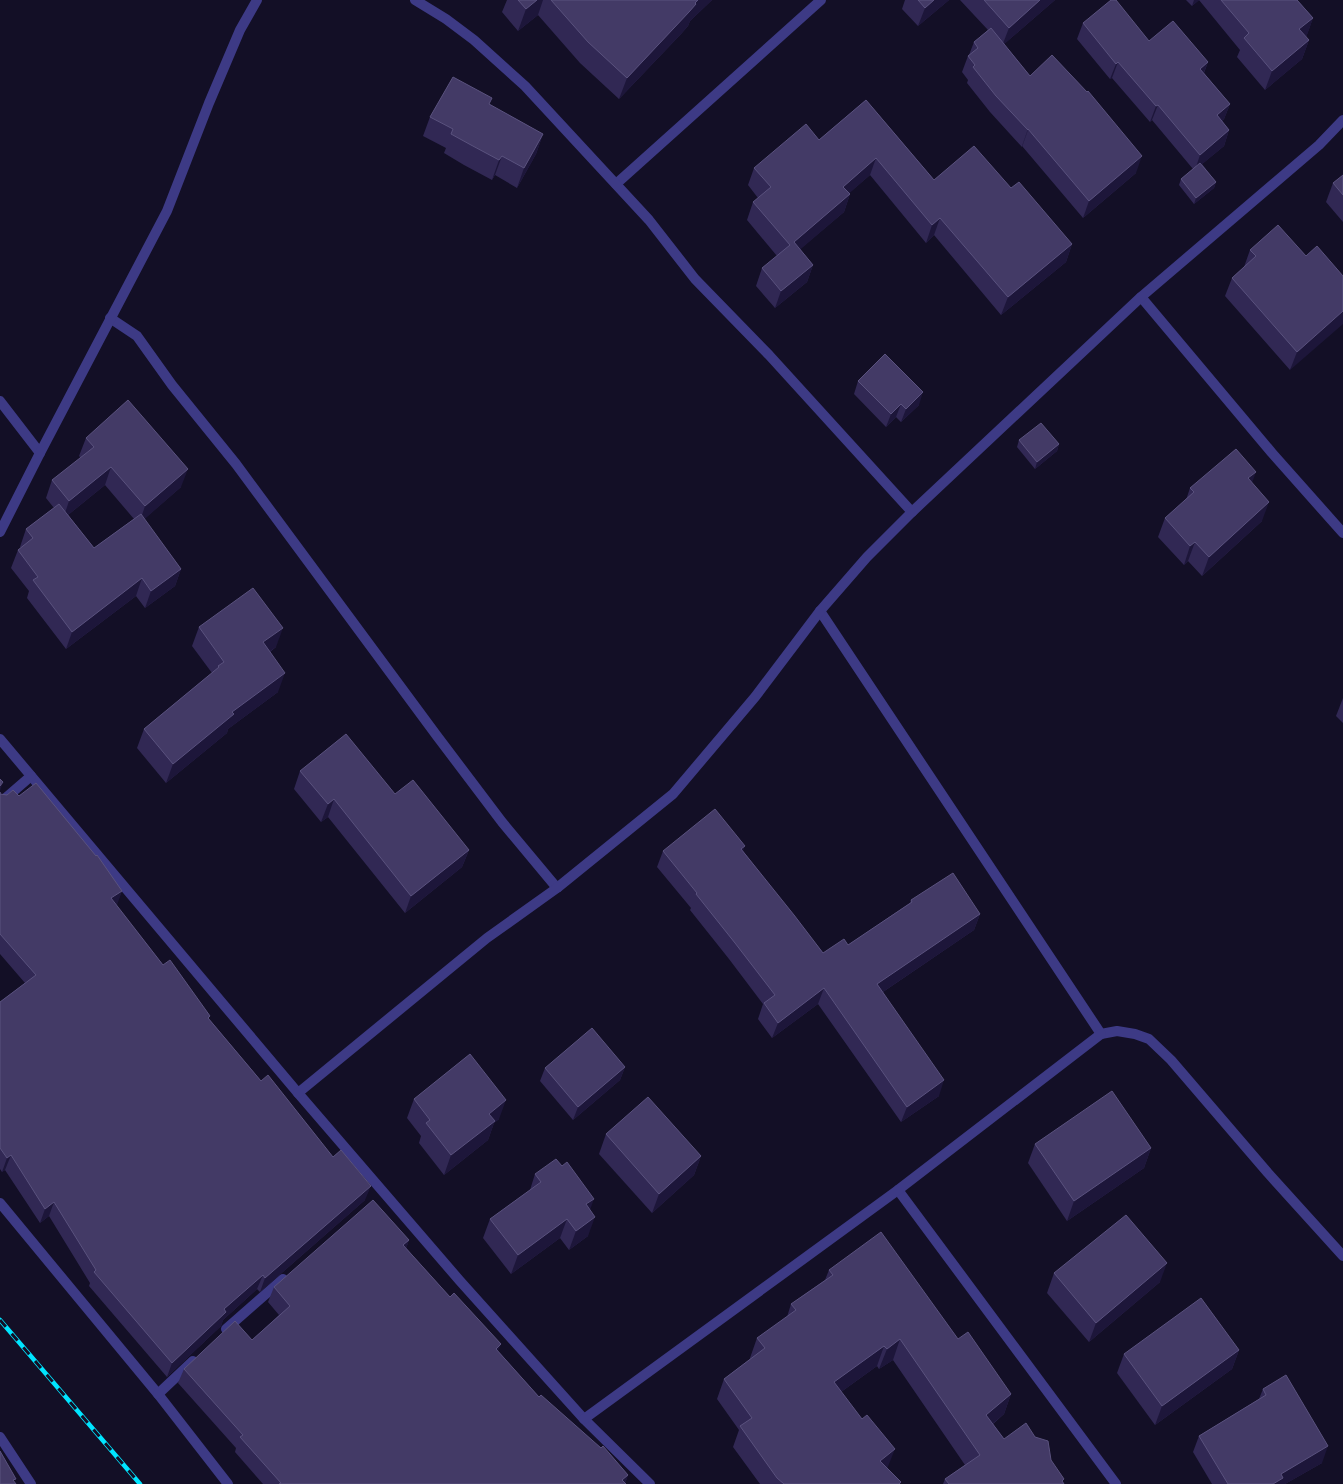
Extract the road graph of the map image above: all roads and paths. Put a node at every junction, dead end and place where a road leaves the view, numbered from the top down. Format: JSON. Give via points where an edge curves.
{"nodes":[{"id":1,"x":257,"y":0,"type":"edge"},
{"id":2,"x":414,"y":0,"type":"edge"},
{"id":3,"x":821,"y":0,"type":"edge"},
{"id":4,"x":1343,"y":120,"type":"edge"},
{"id":5,"x":616,"y":184,"type":"junction"},
{"id":6,"x":1141,"y":297,"type":"junction"},
{"id":7,"x":110,"y":318,"type":"junction"},
{"id":8,"x":0,"y":401,"type":"edge"},
{"id":9,"x":40,"y":453,"type":"junction"},
{"id":10,"x":912,"y":512,"type":"junction"},
{"id":11,"x":0,"y":532,"type":"edge"},
{"id":12,"x":1343,"y":533,"type":"edge"},
{"id":13,"x":820,"y":611,"type":"junction"},
{"id":14,"x":0,"y":739,"type":"edge"},
{"id":15,"x":31,"y":776,"type":"junction"},
{"id":16,"x":0,"y":803,"type":"edge"},
{"id":17,"x":557,"y":888,"type":"junction"},
{"id":18,"x":1100,"y":1034,"type":"junction"},
{"id":19,"x":298,"y":1093,"type":"junction"},
{"id":20,"x":898,"y":1190,"type":"junction"},
{"id":21,"x":0,"y":1203,"type":"edge"},
{"id":22,"x":1343,"y":1256,"type":"edge"},
{"id":23,"x":290,"y":1273,"type":"edge"},
{"id":24,"x":218,"y":1337,"type":"edge"},
{"id":25,"x":202,"y":1352,"type":"edge"},
{"id":26,"x":158,"y":1394,"type":"junction"},
{"id":27,"x":584,"y":1419,"type":"junction"},
{"id":28,"x":0,"y":1437,"type":"edge"},
{"id":29,"x":31,"y":1484,"type":"edge"},
{"id":30,"x":228,"y":1484,"type":"edge"},
{"id":31,"x":650,"y":1484,"type":"edge"},
{"id":32,"x":1116,"y":1484,"type":"edge"}],
"edges":[{"from":1,"to":7,"type":"street","via":[[240,30],[167,211]]},
{"from":2,"to":5,"type":"street","via":[[446,19],[480,45],[524,86]]},
{"from":3,"to":5,"type":"street"},
{"from":4,"to":6,"type":"street","via":[[1318,145]]},
{"from":5,"to":10,"type":"street","via":[[649,220],[696,279],[770,355]]},
{"from":6,"to":10,"type":"street"},
{"from":6,"to":12,"type":"street"},
{"from":7,"to":9,"type":"street"},
{"from":7,"to":17,"type":"street","via":[[137,336],[172,385],[236,464],[446,749]]},
{"from":8,"to":9,"type":"street"},
{"from":9,"to":11,"type":"street"},
{"from":10,"to":13,"type":"street","via":[[867,557]]},
{"from":13,"to":17,"type":"street","via":[[755,697],[673,794]]},
{"from":13,"to":18,"type":"street"},
{"from":14,"to":15,"type":"street"},
{"from":15,"to":16,"type":"street"},
{"from":15,"to":19,"type":"street"},
{"from":17,"to":19,"type":"street","via":[[487,938]]},
{"from":18,"to":20,"type":"street"},
{"from":18,"to":22,"type":"street","via":[[1117,1031],[1149,1039],[1171,1060]]},
{"from":19,"to":27,"type":"street","via":[[381,1195]]},
{"from":20,"to":27,"type":"street"},
{"from":20,"to":32,"type":"street"},
{"from":21,"to":26,"type":"street"},
{"from":23,"to":24,"type":"street"},
{"from":25,"to":26,"type":"street"},
{"from":26,"to":30,"type":"street"},
{"from":27,"to":31,"type":"street"},
{"from":28,"to":29,"type":"street"}]}
